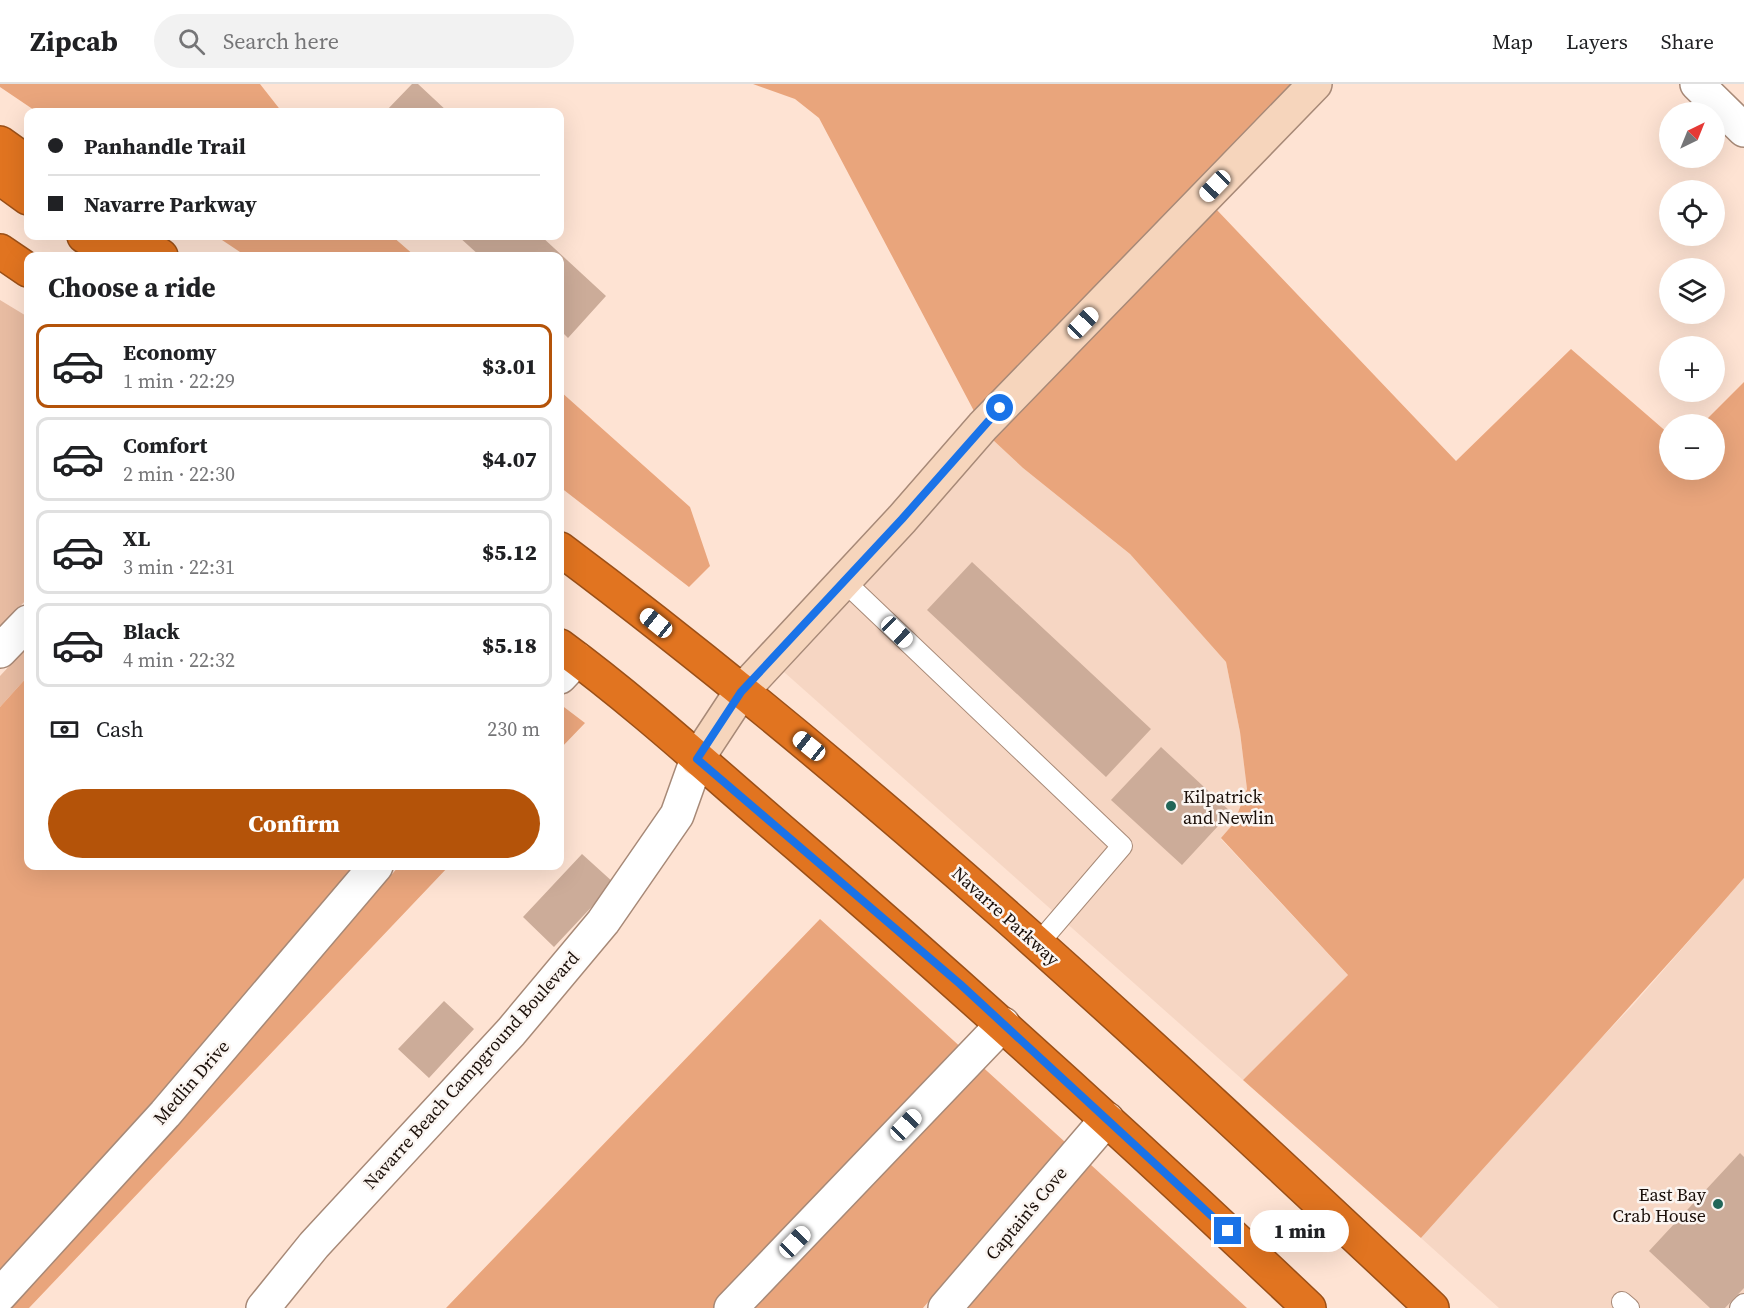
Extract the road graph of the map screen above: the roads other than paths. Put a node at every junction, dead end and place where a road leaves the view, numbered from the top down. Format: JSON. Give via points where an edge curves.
{"nodes":[{"id":1,"x":1315,"y":84,"type":"edge"},
{"id":2,"x":1697,"y":84,"type":"edge"},
{"id":3,"x":1744,"y":130,"type":"edge"},
{"id":4,"x":0,"y":143,"type":"edge"},
{"id":5,"x":24,"y":160,"type":"edge"},
{"id":6,"x":0,"y":178,"type":"edge"},
{"id":7,"x":24,"y":195,"type":"edge"},
{"id":8,"x":90,"y":240,"type":"edge"},
{"id":9,"x":137,"y":240,"type":"edge"},
{"id":10,"x":0,"y":251,"type":"edge"},
{"id":11,"x":109,"y":252,"type":"edge"},
{"id":12,"x":154,"y":252,"type":"edge"},
{"id":13,"x":24,"y":267,"type":"edge"},
{"id":14,"x":564,"y":552,"type":"edge"},
{"id":15,"x":844,"y":582,"type":"junction"},
{"id":16,"x":24,"y":626,"type":"edge"},
{"id":17,"x":0,"y":651,"type":"edge"},
{"id":18,"x":565,"y":661,"type":"edge"},
{"id":19,"x":741,"y":692,"type":"junction"},
{"id":20,"x":697,"y":759,"type":"junction"},
{"id":21,"x":373,"y":870,"type":"edge"},
{"id":22,"x":1038,"y":945,"type":"junction"},
{"id":23,"x":1003,"y":1024,"type":"junction"},
{"id":24,"x":1107,"y":1119,"type":"junction"},
{"id":25,"x":0,"y":1294,"type":"edge"},
{"id":26,"x":1744,"y":1304,"type":"edge"},
{"id":27,"x":263,"y":1308,"type":"edge"},
{"id":28,"x":731,"y":1308,"type":"edge"},
{"id":29,"x":945,"y":1308,"type":"edge"},
{"id":30,"x":1309,"y":1308,"type":"edge"},
{"id":31,"x":1432,"y":1308,"type":"edge"},
{"id":32,"x":1740,"y":1308,"type":"edge"}],
"edges":[{"from":1,"to":15,"type":"street","via":[[983,426]]},
{"from":2,"to":3,"type":"street"},
{"from":4,"to":5,"type":"highway"},
{"from":6,"to":7,"type":"highway"},
{"from":8,"to":11,"type":"highway"},
{"from":9,"to":12,"type":"highway"},
{"from":10,"to":13,"type":"highway"},
{"from":14,"to":19,"type":"highway","name":"Navarre Parkway"},
{"from":15,"to":19,"type":"street"},
{"from":15,"to":22,"type":"lane","via":[[1122,846]]},
{"from":16,"to":17,"type":"street"},
{"from":18,"to":20,"type":"highway"},
{"from":19,"to":20,"type":"street"},
{"from":19,"to":22,"type":"highway","name":"Navarre Parkway","via":[[877,801]]},
{"from":20,"to":23,"type":"highway"},
{"from":20,"to":27,"type":"street","name":"Navarre Beach Campground Boulevard","via":[[676,815],[603,922],[511,1032],[314,1245]]},
{"from":21,"to":25,"type":"street","name":"Medlin Drive","via":[[165,1113]]},
{"from":22,"to":31,"type":"highway","name":"Navarre Parkway","via":[[1166,1058]]},
{"from":23,"to":24,"type":"highway"},
{"from":23,"to":28,"type":"street"},
{"from":24,"to":29,"type":"street","name":"Captain's Cove"},
{"from":24,"to":30,"type":"highway"},
{"from":26,"to":32,"type":"lane"}]}
